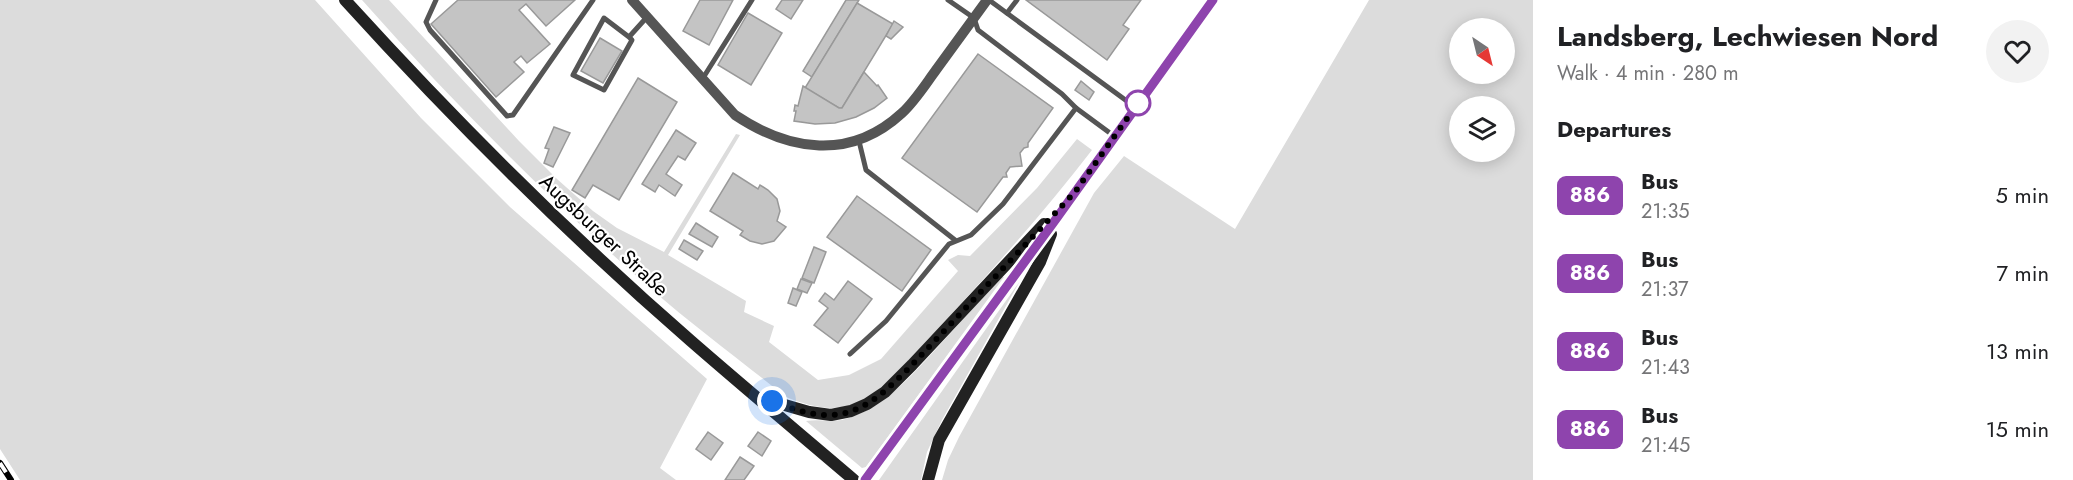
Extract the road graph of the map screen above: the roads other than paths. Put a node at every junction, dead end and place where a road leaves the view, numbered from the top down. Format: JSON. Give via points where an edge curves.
{"nodes":[{"id":1,"x":345,"y":0,"type":"edge"},
{"id":2,"x":436,"y":0,"type":"edge"},
{"id":3,"x":593,"y":0,"type":"edge"},
{"id":4,"x":632,"y":0,"type":"edge"},
{"id":5,"x":752,"y":0,"type":"edge"},
{"id":6,"x":948,"y":0,"type":"edge"},
{"id":7,"x":988,"y":0,"type":"edge"},
{"id":8,"x":1017,"y":0,"type":"edge"},
{"id":9,"x":1213,"y":0,"type":"edge"},
{"id":10,"x":1007,"y":13,"type":"junction"},
{"id":11,"x":647,"y":17,"type":"junction"},
{"id":12,"x":974,"y":18,"type":"junction"},
{"id":13,"x":629,"y":37,"type":"junction"},
{"id":14,"x":702,"y":80,"type":"junction"},
{"id":15,"x":1135,"y":107,"type":"junction"},
{"id":16,"x":1076,"y":108,"type":"junction"},
{"id":17,"x":1114,"y":136,"type":"junction"},
{"id":18,"x":859,"y":141,"type":"junction"},
{"id":19,"x":1075,"y":192,"type":"junction"},
{"id":20,"x":1056,"y":219,"type":"junction"},
{"id":21,"x":956,"y":240,"type":"junction"},
{"id":22,"x":850,"y":354,"type":"dead end"},
{"id":23,"x":757,"y":396,"type":"junction"},
{"id":24,"x":854,"y":480,"type":"edge"},
{"id":25,"x":865,"y":480,"type":"edge"},
{"id":26,"x":928,"y":480,"type":"edge"}],
"edges":[{"from":1,"to":23,"type":"main road","name":"Augsburger Straße","via":[[528,190],[690,340]]},
{"from":2,"to":3,"type":"lane","via":[[426,22],[430,30],[507,116],[513,115]]},
{"from":4,"to":11,"type":"street"},
{"from":5,"to":14,"type":"lane"},
{"from":6,"to":12,"type":"lane"},
{"from":7,"to":10,"type":"lane"},
{"from":7,"to":12,"type":"street"},
{"from":8,"to":10,"type":"lane"},
{"from":9,"to":15,"type":"main road"},
{"from":10,"to":15,"type":"lane"},
{"from":11,"to":13,"type":"lane"},
{"from":11,"to":14,"type":"street"},
{"from":12,"to":16,"type":"lane","via":[[978,30]]},
{"from":12,"to":18,"type":"street","via":[[902,113]]},
{"from":13,"to":13,"type":"lane","via":[[604,18],[573,75],[604,90],[632,40]]},
{"from":14,"to":18,"type":"street","via":[[735,115],[752,127],[787,141],[829,146]]},
{"from":15,"to":17,"type":"main road"},
{"from":16,"to":17,"type":"lane"},
{"from":16,"to":21,"type":"lane","via":[[1003,204],[971,235]]},
{"from":17,"to":19,"type":"main road"},
{"from":18,"to":21,"type":"lane","via":[[866,170]]},
{"from":19,"to":20,"type":"main road"},
{"from":19,"to":23,"type":"main road","via":[[912,365],[867,404],[831,416]]},
{"from":20,"to":25,"type":"main road"},
{"from":20,"to":26,"type":"main road","via":[[1040,262],[939,440]]},
{"from":21,"to":22,"type":"lane","via":[[886,321]]},
{"from":23,"to":24,"type":"main road","name":"Augsburger Straße"}]}
